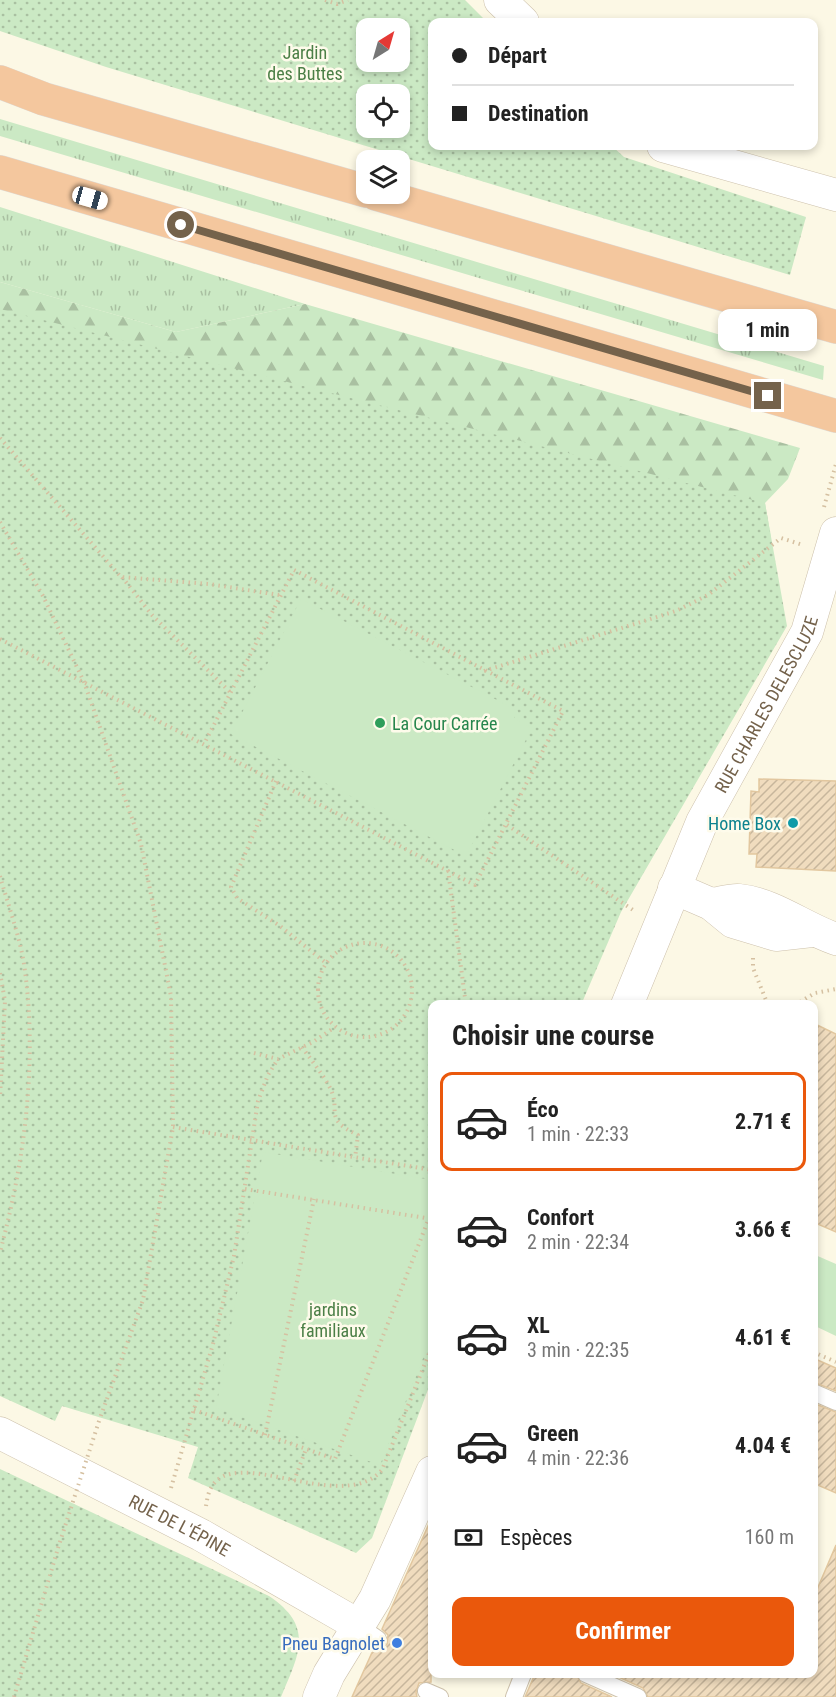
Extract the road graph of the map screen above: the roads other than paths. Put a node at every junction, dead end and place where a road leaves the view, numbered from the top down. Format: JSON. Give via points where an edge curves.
{"nodes":[{"id":1,"x":500,"y":0,"type":"edge"},
{"id":2,"x":518,"y":18,"type":"edge"},
{"id":3,"x":0,"y":82,"type":"edge"},
{"id":4,"x":677,"y":150,"type":"edge"},
{"id":5,"x":0,"y":172,"type":"edge"},
{"id":6,"x":356,"y":187,"type":"edge"},
{"id":7,"x":836,"y":195,"type":"edge"},
{"id":8,"x":410,"y":204,"type":"edge"},
{"id":9,"x":836,"y":327,"type":"edge"},
{"id":10,"x":836,"y":416,"type":"edge"},
{"id":11,"x":824,"y":540,"type":"edge"},
{"id":12,"x":674,"y":888,"type":"junction"},
{"id":13,"x":711,"y":904,"type":"junction"},
{"id":14,"x":824,"y":935,"type":"edge"},
{"id":15,"x":629,"y":1000,"type":"edge"},
{"id":16,"x":818,"y":1394,"type":"edge"},
{"id":17,"x":836,"y":1402,"type":"edge"},
{"id":18,"x":0,"y":1433,"type":"edge"},
{"id":19,"x":428,"y":1481,"type":"edge"},
{"id":20,"x":368,"y":1632,"type":"junction"},
{"id":21,"x":522,"y":1678,"type":"edge"},
{"id":22,"x":595,"y":1678,"type":"edge"},
{"id":23,"x":319,"y":1697,"type":"edge"},
{"id":24,"x":514,"y":1697,"type":"edge"},
{"id":25,"x":638,"y":1697,"type":"edge"}],
"edges":[{"from":1,"to":2,"type":"street"},
{"from":3,"to":6,"type":"highway","via":[[44,99]]},
{"from":4,"to":7,"type":"street"},
{"from":5,"to":10,"type":"highway"},
{"from":8,"to":9,"type":"highway"},
{"from":11,"to":12,"type":"street","name":"RUE CHARLES DELESCLUZE","via":[[807,632],[702,822]]},
{"from":12,"to":13,"type":"street"},
{"from":12,"to":15,"type":"street","name":"RUE CHARLES DELESCLUZE"},
{"from":13,"to":14,"type":"street","via":[[737,899],[781,912]]},
{"from":13,"to":14,"type":"street","via":[[733,922],[776,935]]},
{"from":16,"to":17,"type":"lane"},
{"from":18,"to":20,"type":"street","name":"RUE DE L'ÉPINE","via":[[201,1535]]},
{"from":19,"to":20,"type":"street","via":[[375,1599]]},
{"from":20,"to":23,"type":"street"},
{"from":21,"to":24,"type":"lane"},
{"from":22,"to":25,"type":"lane"}]}
